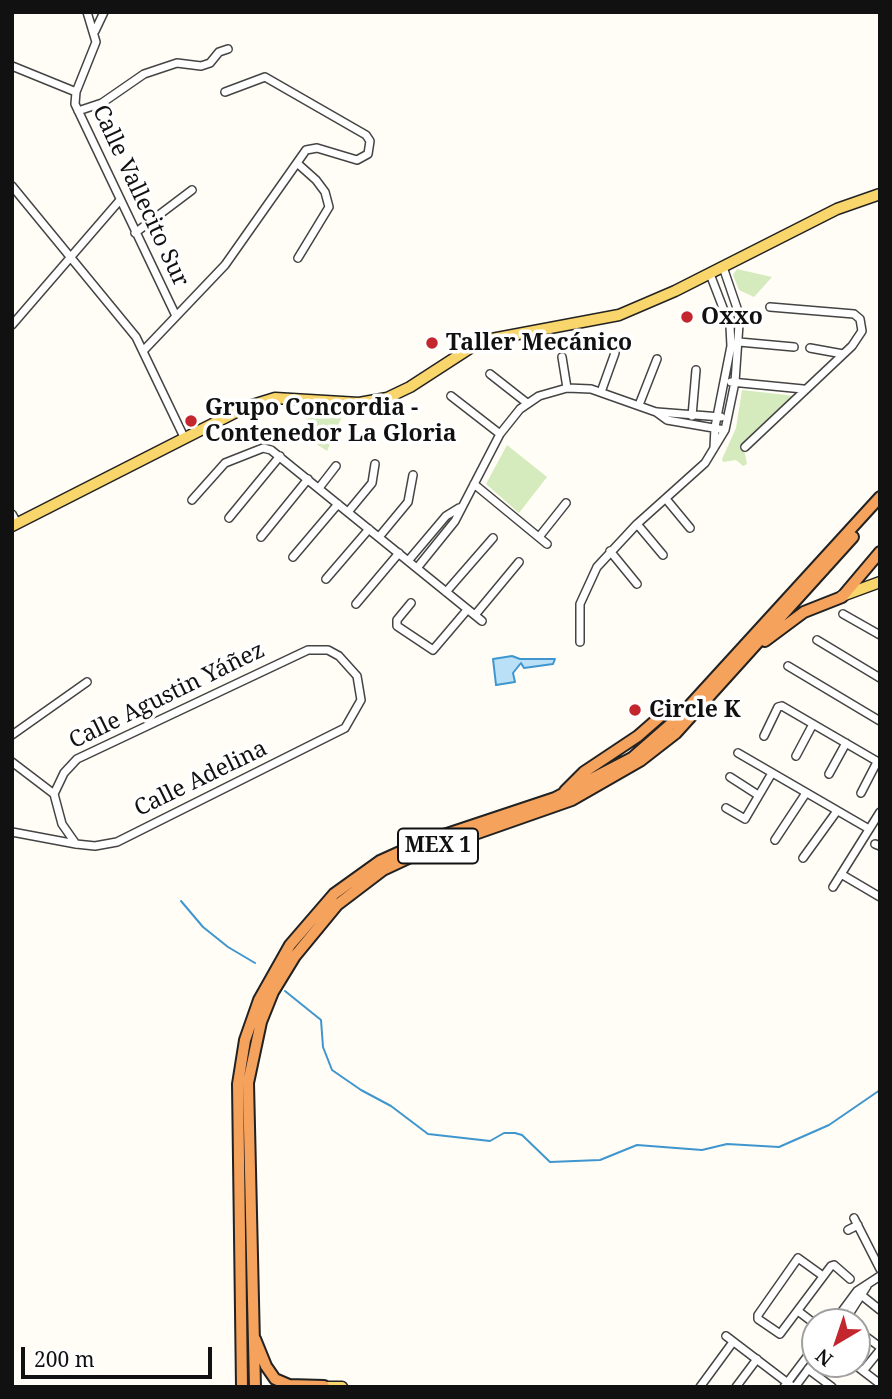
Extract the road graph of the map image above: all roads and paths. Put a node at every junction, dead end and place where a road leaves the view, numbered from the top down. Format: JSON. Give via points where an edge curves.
{"nodes":[{"id":1,"x":87,"y":12,"type":"edge"},
{"id":2,"x":104,"y":12,"type":"edge"},
{"id":3,"x":95,"y":31,"type":"junction"},
{"id":4,"x":228,"y":49,"type":"dead end"},
{"id":5,"x":12,"y":66,"type":"edge"},
{"id":6,"x":76,"y":92,"type":"junction"},
{"id":7,"x":225,"y":92,"type":"dead end"},
{"id":8,"x":78,"y":111,"type":"junction"},
{"id":9,"x":297,"y":163,"type":"junction"},
{"id":10,"x":12,"y":186,"type":"edge"},
{"id":11,"x":192,"y":190,"type":"dead end"},
{"id":12,"x":880,"y":194,"type":"edge"},
{"id":13,"x":120,"y":200,"type":"junction"},
{"id":14,"x":135,"y":233,"type":"junction"},
{"id":15,"x":71,"y":257,"type":"junction"},
{"id":16,"x":298,"y":258,"type":"dead end"},
{"id":17,"x":723,"y":267,"type":"junction"},
{"id":18,"x":710,"y":274,"type":"junction"},
{"id":19,"x":770,"y":307,"type":"dead end"},
{"id":20,"x":176,"y":316,"type":"junction"},
{"id":21,"x":739,"y":324,"type":"junction"},
{"id":22,"x":12,"y":325,"type":"edge"},
{"id":23,"x":730,"y":326,"type":"junction"},
{"id":24,"x":739,"y":342,"type":"junction"},
{"id":25,"x":794,"y":347,"type":"dead end"},
{"id":26,"x":810,"y":348,"type":"dead end"},
{"id":27,"x":144,"y":350,"type":"junction"},
{"id":28,"x":615,"y":353,"type":"dead end"},
{"id":29,"x":842,"y":354,"type":"junction"},
{"id":30,"x":562,"y":358,"type":"dead end"},
{"id":31,"x":657,"y":359,"type":"dead end"},
{"id":32,"x":696,"y":370,"type":"dead end"},
{"id":33,"x":490,"y":374,"type":"dead end"},
{"id":34,"x":725,"y":381,"type":"junction"},
{"id":35,"x":735,"y":382,"type":"junction"},
{"id":36,"x":567,"y":388,"type":"junction"},
{"id":37,"x":803,"y":389,"type":"junction"},
{"id":38,"x":601,"y":392,"type":"junction"},
{"id":39,"x":451,"y":396,"type":"dead end"},
{"id":40,"x":527,"y":403,"type":"junction"},
{"id":41,"x":639,"y":405,"type":"junction"},
{"id":42,"x":656,"y":412,"type":"junction"},
{"id":43,"x":692,"y":416,"type":"junction"},
{"id":44,"x":718,"y":417,"type":"junction"},
{"id":45,"x":729,"y":419,"type":"junction"},
{"id":46,"x":715,"y":427,"type":"junction"},
{"id":47,"x":725,"y":430,"type":"junction"},
{"id":48,"x":500,"y":434,"type":"junction"},
{"id":49,"x":184,"y":438,"type":"junction"},
{"id":50,"x":745,"y":447,"type":"dead end"},
{"id":51,"x":714,"y":449,"type":"junction"},
{"id":52,"x":280,"y":456,"type":"junction"},
{"id":53,"x":375,"y":464,"type":"dead end"},
{"id":54,"x":336,"y":466,"type":"dead end"},
{"id":55,"x":413,"y":475,"type":"dead end"},
{"id":56,"x":308,"y":479,"type":"junction"},
{"id":57,"x":474,"y":484,"type":"junction"},
{"id":58,"x":319,"y":488,"type":"junction"},
{"id":59,"x":880,"y":497,"type":"edge"},
{"id":60,"x":666,"y":499,"type":"junction"},
{"id":61,"x":192,"y":500,"type":"dead end"},
{"id":62,"x":566,"y":503,"type":"dead end"},
{"id":63,"x":338,"y":504,"type":"junction"},
{"id":64,"x":459,"y":508,"type":"junction"},
{"id":65,"x":880,"y":508,"type":"edge"},
{"id":66,"x":348,"y":512,"type":"junction"},
{"id":67,"x":229,"y":518,"type":"dead end"},
{"id":68,"x":14,"y":521,"type":"edge"},
{"id":69,"x":637,"y":524,"type":"junction"},
{"id":70,"x":690,"y":528,"type":"dead end"},
{"id":71,"x":369,"y":529,"type":"junction"},
{"id":72,"x":261,"y":537,"type":"dead end"},
{"id":73,"x":379,"y":537,"type":"junction"},
{"id":74,"x":539,"y":537,"type":"junction"},
{"id":75,"x":493,"y":538,"type":"dead end"},
{"id":76,"x":547,"y":544,"type":"dead end"},
{"id":77,"x":610,"y":551,"type":"junction"},
{"id":78,"x":880,"y":552,"type":"edge"},
{"id":79,"x":399,"y":553,"type":"junction"},
{"id":80,"x":663,"y":555,"type":"dead end"},
{"id":81,"x":293,"y":557,"type":"dead end"},
{"id":82,"x":408,"y":561,"type":"junction"},
{"id":83,"x":519,"y":562,"type":"dead end"},
{"id":84,"x":417,"y":568,"type":"junction"},
{"id":85,"x":326,"y":579,"type":"dead end"},
{"id":86,"x":880,"y":582,"type":"edge"},
{"id":87,"x":637,"y":583,"type":"dead end"},
{"id":88,"x":446,"y":592,"type":"junction"},
{"id":89,"x":842,"y":597,"type":"junction"},
{"id":90,"x":411,"y":603,"type":"dead end"},
{"id":91,"x":356,"y":604,"type":"dead end"},
{"id":92,"x":467,"y":610,"type":"junction"},
{"id":93,"x":844,"y":614,"type":"dead end"},
{"id":94,"x":475,"y":615,"type":"junction"},
{"id":95,"x":482,"y":621,"type":"dead end"},
{"id":96,"x":880,"y":635,"type":"edge"},
{"id":97,"x":817,"y":640,"type":"dead end"},
{"id":98,"x":580,"y":642,"type":"dead end"},
{"id":99,"x":746,"y":657,"type":"junction"},
{"id":100,"x":788,"y":666,"type":"dead end"},
{"id":101,"x":357,"y":676,"type":"joint"},
{"id":102,"x":880,"y":677,"type":"edge"},
{"id":103,"x":87,"y":682,"type":"dead end"},
{"id":104,"x":662,"y":715,"type":"dead end"},
{"id":105,"x":880,"y":721,"type":"edge"},
{"id":106,"x":813,"y":724,"type":"junction"},
{"id":107,"x":12,"y":736,"type":"edge"},
{"id":108,"x":764,"y":736,"type":"dead end"},
{"id":109,"x":846,"y":743,"type":"junction"},
{"id":110,"x":738,"y":753,"type":"dead end"},
{"id":111,"x":796,"y":756,"type":"dead end"},
{"id":112,"x":12,"y":762,"type":"edge"},
{"id":113,"x":878,"y":763,"type":"edge"},
{"id":114,"x":772,"y":773,"type":"junction"},
{"id":115,"x":829,"y":775,"type":"dead end"},
{"id":116,"x":730,"y":777,"type":"dead end"},
{"id":117,"x":806,"y":793,"type":"junction"},
{"id":118,"x":861,"y":793,"type":"dead end"},
{"id":119,"x":54,"y":794,"type":"junction"},
{"id":120,"x":562,"y":795,"type":"junction"},
{"id":121,"x":758,"y":795,"type":"junction"},
{"id":122,"x":726,"y":808,"type":"dead end"},
{"id":123,"x":837,"y":811,"type":"junction"},
{"id":124,"x":880,"y":811,"type":"edge"},
{"id":125,"x":869,"y":830,"type":"junction"},
{"id":126,"x":12,"y":832,"type":"edge"},
{"id":127,"x":775,"y":839,"type":"dead end"},
{"id":128,"x":76,"y":844,"type":"junction"},
{"id":129,"x":803,"y":858,"type":"dead end"},
{"id":130,"x":841,"y":874,"type":"junction"},
{"id":131,"x":833,"y":887,"type":"dead end"},
{"id":132,"x":880,"y":897,"type":"edge"},
{"id":133,"x":848,"y":1230,"type":"dead end"},
{"id":134,"x":880,"y":1269,"type":"edge"},
{"id":135,"x":824,"y":1276,"type":"junction"},
{"id":136,"x":880,"y":1276,"type":"edge"},
{"id":137,"x":850,"y":1279,"type":"dead end"},
{"id":138,"x":860,"y":1294,"type":"junction"},
{"id":139,"x":847,"y":1308,"type":"edge"},
{"id":140,"x":853,"y":1308,"type":"edge"},
{"id":141,"x":880,"y":1310,"type":"edge"},
{"id":142,"x":798,"y":1311,"type":"junction"},
{"id":143,"x":801,"y":1313,"type":"edge"},
{"id":144,"x":252,"y":1331,"type":"junction"},
{"id":145,"x":726,"y":1336,"type":"dead end"},
{"id":146,"x":733,"y":1342,"type":"junction"},
{"id":147,"x":757,"y":1359,"type":"junction"},
{"id":148,"x":801,"y":1368,"type":"edge"},
{"id":149,"x":740,"y":1385,"type":"edge"},
{"id":150,"x":790,"y":1386,"type":"edge"},
{"id":151,"x":242,"y":1387,"type":"edge"},
{"id":152,"x":255,"y":1387,"type":"edge"},
{"id":153,"x":323,"y":1387,"type":"edge"},
{"id":154,"x":342,"y":1387,"type":"edge"},
{"id":155,"x":700,"y":1387,"type":"edge"}],
"edges":[{"from":1,"to":3,"type":"street"},
{"from":2,"to":3,"type":"street"},
{"from":3,"to":6,"type":"street","via":[[93,51]]},
{"from":4,"to":8,"type":"street","via":[[201,66],[177,63],[144,74],[102,103]]},
{"from":5,"to":6,"type":"street"},
{"from":6,"to":8,"type":"street","name":"Calle Vallecito Sur"},
{"from":7,"to":9,"type":"street","via":[[265,77],[370,141],[368,154],[360,160],[311,147]]},
{"from":8,"to":13,"type":"street","name":"Calle Vallecito Sur"},
{"from":9,"to":16,"type":"street","via":[[325,192],[329,207]]},
{"from":9,"to":20,"type":"street","via":[[225,265]]},
{"from":10,"to":15,"type":"street"},
{"from":11,"to":14,"type":"street"},
{"from":12,"to":17,"type":"main road","via":[[836,209]]},
{"from":13,"to":14,"type":"street","name":"Calle Vallecito Sur"},
{"from":13,"to":15,"type":"street"},
{"from":14,"to":20,"type":"street","name":"Calle Vallecito Sur"},
{"from":15,"to":22,"type":"street"},
{"from":15,"to":27,"type":"street"},
{"from":17,"to":18,"type":"main road"},
{"from":17,"to":21,"type":"street"},
{"from":18,"to":23,"type":"street"},
{"from":18,"to":49,"type":"main road","via":[[619,315],[481,341],[387,398],[359,403],[275,398]]},
{"from":19,"to":29,"type":"street","via":[[858,316],[860,337]]},
{"from":20,"to":27,"type":"street"},
{"from":21,"to":23,"type":"street"},
{"from":21,"to":24,"type":"street"},
{"from":23,"to":34,"type":"street"},
{"from":24,"to":25,"type":"street"},
{"from":24,"to":35,"type":"street"},
{"from":26,"to":29,"type":"street"},
{"from":27,"to":49,"type":"street"},
{"from":28,"to":38,"type":"street"},
{"from":29,"to":37,"type":"street"},
{"from":30,"to":36,"type":"street"},
{"from":31,"to":41,"type":"street"},
{"from":32,"to":43,"type":"street"},
{"from":33,"to":40,"type":"street"},
{"from":34,"to":35,"type":"street"},
{"from":34,"to":44,"type":"street"},
{"from":35,"to":37,"type":"street"},
{"from":35,"to":45,"type":"street"},
{"from":36,"to":38,"type":"street"},
{"from":36,"to":40,"type":"street"},
{"from":37,"to":50,"type":"street"},
{"from":38,"to":41,"type":"street"},
{"from":39,"to":48,"type":"street"},
{"from":40,"to":48,"type":"street"},
{"from":41,"to":42,"type":"street"},
{"from":42,"to":43,"type":"street"},
{"from":42,"to":46,"type":"street","via":[[667,420]]},
{"from":43,"to":44,"type":"street"},
{"from":44,"to":45,"type":"street"},
{"from":44,"to":46,"type":"street"},
{"from":45,"to":47,"type":"street"},
{"from":46,"to":47,"type":"street"},
{"from":46,"to":51,"type":"street"},
{"from":47,"to":51,"type":"street"},
{"from":48,"to":57,"type":"street"},
{"from":49,"to":68,"type":"main road"},
{"from":51,"to":60,"type":"street"},
{"from":52,"to":56,"type":"street"},
{"from":52,"to":61,"type":"street","via":[[263,448],[225,463]]},
{"from":52,"to":67,"type":"street"},
{"from":53,"to":66,"type":"street","via":[[372,483]]},
{"from":54,"to":58,"type":"street"},
{"from":55,"to":73,"type":"street","via":[[408,502]]},
{"from":56,"to":58,"type":"street"},
{"from":56,"to":72,"type":"street"},
{"from":57,"to":64,"type":"street"},
{"from":57,"to":74,"type":"street"},
{"from":58,"to":63,"type":"street"},
{"from":59,"to":120,"type":"highway","number":"MEX 1","via":[[669,727],[612,771]]},
{"from":60,"to":69,"type":"street"},
{"from":60,"to":70,"type":"street"},
{"from":62,"to":74,"type":"street"},
{"from":63,"to":66,"type":"street"},
{"from":63,"to":81,"type":"street"},
{"from":64,"to":82,"type":"street","via":[[446,516]]},
{"from":64,"to":84,"type":"street","via":[[455,521]]},
{"from":65,"to":99,"type":"highway","number":"MEX 1"},
{"from":66,"to":71,"type":"street"},
{"from":69,"to":77,"type":"street"},
{"from":69,"to":80,"type":"street"},
{"from":71,"to":73,"type":"street"},
{"from":71,"to":85,"type":"street"},
{"from":73,"to":79,"type":"street"},
{"from":74,"to":76,"type":"street"},
{"from":75,"to":88,"type":"street"},
{"from":77,"to":87,"type":"street"},
{"from":77,"to":98,"type":"street","via":[[583,593],[578,615]]},
{"from":78,"to":89,"type":"highway"},
{"from":79,"to":82,"type":"street"},
{"from":79,"to":91,"type":"street"},
{"from":82,"to":84,"type":"street"},
{"from":83,"to":94,"type":"street"},
{"from":84,"to":88,"type":"street"},
{"from":86,"to":89,"type":"main road"},
{"from":88,"to":92,"type":"street"},
{"from":89,"to":99,"type":"highway","via":[[804,612]]},
{"from":90,"to":92,"type":"street","via":[[397,626],[433,650]]},
{"from":92,"to":94,"type":"street"},
{"from":93,"to":96,"type":"street"},
{"from":94,"to":95,"type":"street"},
{"from":97,"to":102,"type":"street"},
{"from":99,"to":144,"type":"highway","number":"MEX 1","via":[[676,733],[630,769],[572,800],[383,870],[337,905],[295,956],[261,1022],[248,1083]]},
{"from":100,"to":105,"type":"street"},
{"from":101,"to":119,"type":"street","name":"Calle Agustin Yáñez","via":[[349,663],[328,650],[308,650],[77,759]]},
{"from":101,"to":128,"type":"street","name":"Calle Adelina","via":[[361,689],[358,710],[337,733],[117,842]]},
{"from":103,"to":107,"type":"street"},
{"from":104,"to":120,"type":"highway","via":[[578,777]]},
{"from":106,"to":108,"type":"street","via":[[780,706]]},
{"from":106,"to":109,"type":"street"},
{"from":106,"to":111,"type":"street"},
{"from":109,"to":113,"type":"street"},
{"from":109,"to":115,"type":"street"},
{"from":110,"to":114,"type":"street"},
{"from":112,"to":119,"type":"street"},
{"from":113,"to":118,"type":"street"},
{"from":114,"to":117,"type":"street"},
{"from":114,"to":121,"type":"street"},
{"from":116,"to":121,"type":"street"},
{"from":117,"to":123,"type":"street"},
{"from":117,"to":127,"type":"street"},
{"from":119,"to":128,"type":"street","via":[[62,824]]},
{"from":120,"to":151,"type":"highway","number":"MEX 1","via":[[420,843],[362,872],[324,905],[273,971],[245,1040],[238,1084]]},
{"from":121,"to":122,"type":"street","via":[[744,819]]},
{"from":123,"to":125,"type":"street"},
{"from":123,"to":129,"type":"street"},
{"from":124,"to":125,"type":"street"},
{"from":125,"to":130,"type":"street"},
{"from":126,"to":128,"type":"street","name":"Calle Adelina"},
{"from":130,"to":131,"type":"street"},
{"from":130,"to":132,"type":"street"},
{"from":133,"to":134,"type":"street","via":[[856,1221]]},
{"from":135,"to":137,"type":"street","via":[[834,1265]]},
{"from":135,"to":142,"type":"street"},
{"from":135,"to":142,"type":"street","via":[[800,1258],[757,1318],[780,1334]]},
{"from":136,"to":138,"type":"street"},
{"from":138,"to":139,"type":"street"},
{"from":138,"to":140,"type":"street"},
{"from":138,"to":141,"type":"street"},
{"from":142,"to":143,"type":"street"},
{"from":144,"to":152,"type":"highway","number":"MEX 1"},
{"from":144,"to":153,"type":"highway","via":[[275,1378],[289,1385]]},
{"from":145,"to":146,"type":"street"},
{"from":146,"to":147,"type":"street"},
{"from":146,"to":155,"type":"street"},
{"from":147,"to":149,"type":"street"},
{"from":147,"to":150,"type":"street"},
{"from":148,"to":150,"type":"street"},
{"from":153,"to":154,"type":"main road"}]}
